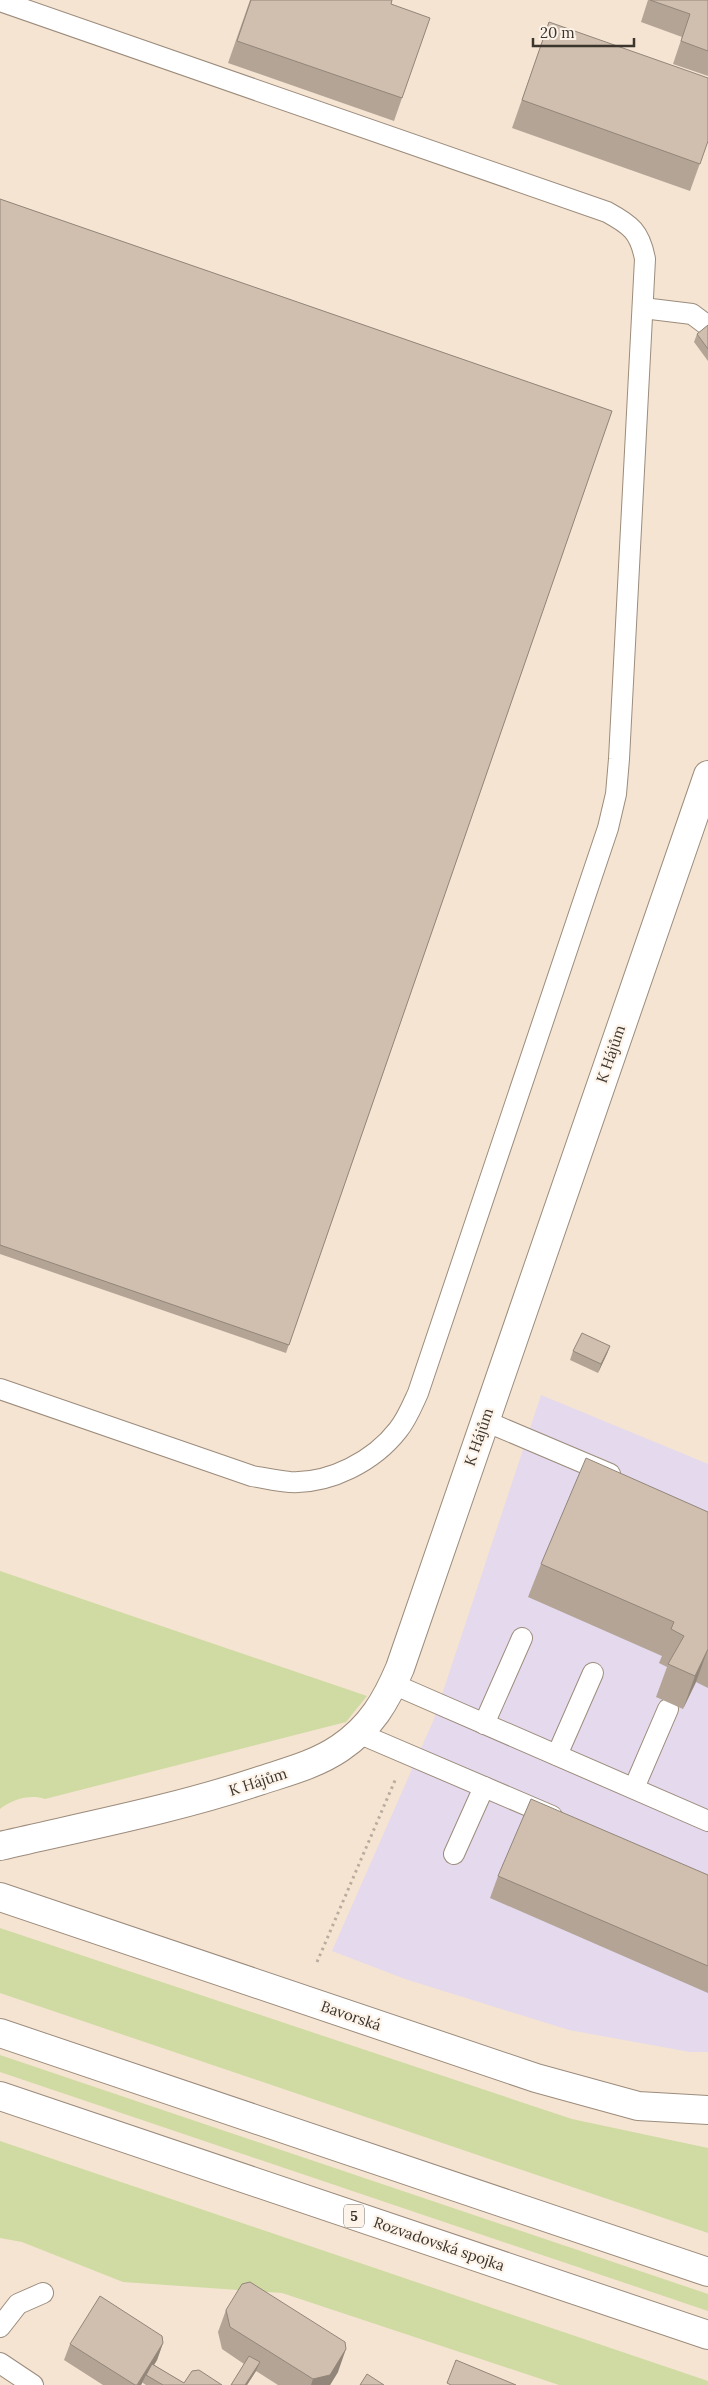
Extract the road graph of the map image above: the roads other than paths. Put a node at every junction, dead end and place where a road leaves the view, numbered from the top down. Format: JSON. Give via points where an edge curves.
{"nodes":[{"id":1,"x":0,"y":1,"type":"edge"},
{"id":2,"x":643,"y":308,"type":"junction"},
{"id":3,"x":708,"y":326,"type":"edge"},
{"id":4,"x":708,"y":775,"type":"edge"},
{"id":5,"x":0,"y":1389,"type":"edge"},
{"id":6,"x":485,"y":1421,"type":"junction"},
{"id":7,"x":628,"y":1482,"type":"edge"},
{"id":8,"x":522,"y":1638,"type":"dead end"},
{"id":9,"x":593,"y":1674,"type":"dead end"},
{"id":10,"x":393,"y":1684,"type":"junction"},
{"id":11,"x":668,"y":1709,"type":"dead end"},
{"id":12,"x":484,"y":1724,"type":"junction"},
{"id":13,"x":358,"y":1733,"type":"junction"},
{"id":14,"x":557,"y":1755,"type":"junction"},
{"id":15,"x":484,"y":1787,"type":"junction"},
{"id":16,"x":634,"y":1788,"type":"junction"},
{"id":17,"x":708,"y":1821,"type":"edge"},
{"id":18,"x":574,"y":1826,"type":"edge"},
{"id":19,"x":0,"y":1846,"type":"edge"},
{"id":20,"x":454,"y":1854,"type":"dead end"},
{"id":21,"x":0,"y":1897,"type":"edge"},
{"id":22,"x":0,"y":2033,"type":"edge"},
{"id":23,"x":0,"y":2096,"type":"edge"},
{"id":24,"x":708,"y":2110,"type":"edge"},
{"id":25,"x":708,"y":2272,"type":"edge"},
{"id":26,"x":43,"y":2293,"type":"dead end"},
{"id":27,"x":0,"y":2327,"type":"edge"},
{"id":28,"x":708,"y":2335,"type":"edge"},
{"id":29,"x":0,"y":2363,"type":"edge"},
{"id":30,"x":34,"y":2385,"type":"edge"}],
"edges":[{"from":1,"to":2,"type":"lane","via":[[608,212],[636,232],[642,244],[645,259]]},
{"from":2,"to":3,"type":"lane","via":[[692,314]]},
{"from":2,"to":5,"type":"lane","via":[[620,759],[614,803],[602,847],[409,1413],[398,1430],[376,1452],[351,1468],[325,1478],[292,1482],[252,1476]]},
{"from":4,"to":6,"type":"main road","name":"K Hájům"},
{"from":6,"to":7,"type":"lane"},
{"from":6,"to":10,"type":"main road","name":"K Hájům"},
{"from":8,"to":12,"type":"lane"},
{"from":9,"to":14,"type":"lane"},
{"from":10,"to":12,"type":"lane"},
{"from":10,"to":13,"type":"main road","name":"K Hájům","via":[[384,1705]]},
{"from":11,"to":16,"type":"lane"},
{"from":12,"to":14,"type":"lane"},
{"from":13,"to":15,"type":"lane"},
{"from":13,"to":19,"type":"main road","name":"K Hájům","via":[[341,1748],[318,1760],[214,1796]]},
{"from":14,"to":16,"type":"lane"},
{"from":15,"to":18,"type":"lane"},
{"from":15,"to":20,"type":"lane"},
{"from":16,"to":17,"type":"lane"},
{"from":21,"to":24,"type":"main road","name":"Bavorská","via":[[536,2078],[638,2106]]},
{"from":22,"to":25,"type":"main road"},
{"from":23,"to":28,"type":"main road","name":"Rozvadovská spojka","number":"5"},
{"from":26,"to":27,"type":"lane","via":[[18,2304]]},
{"from":29,"to":30,"type":"lane"}]}
